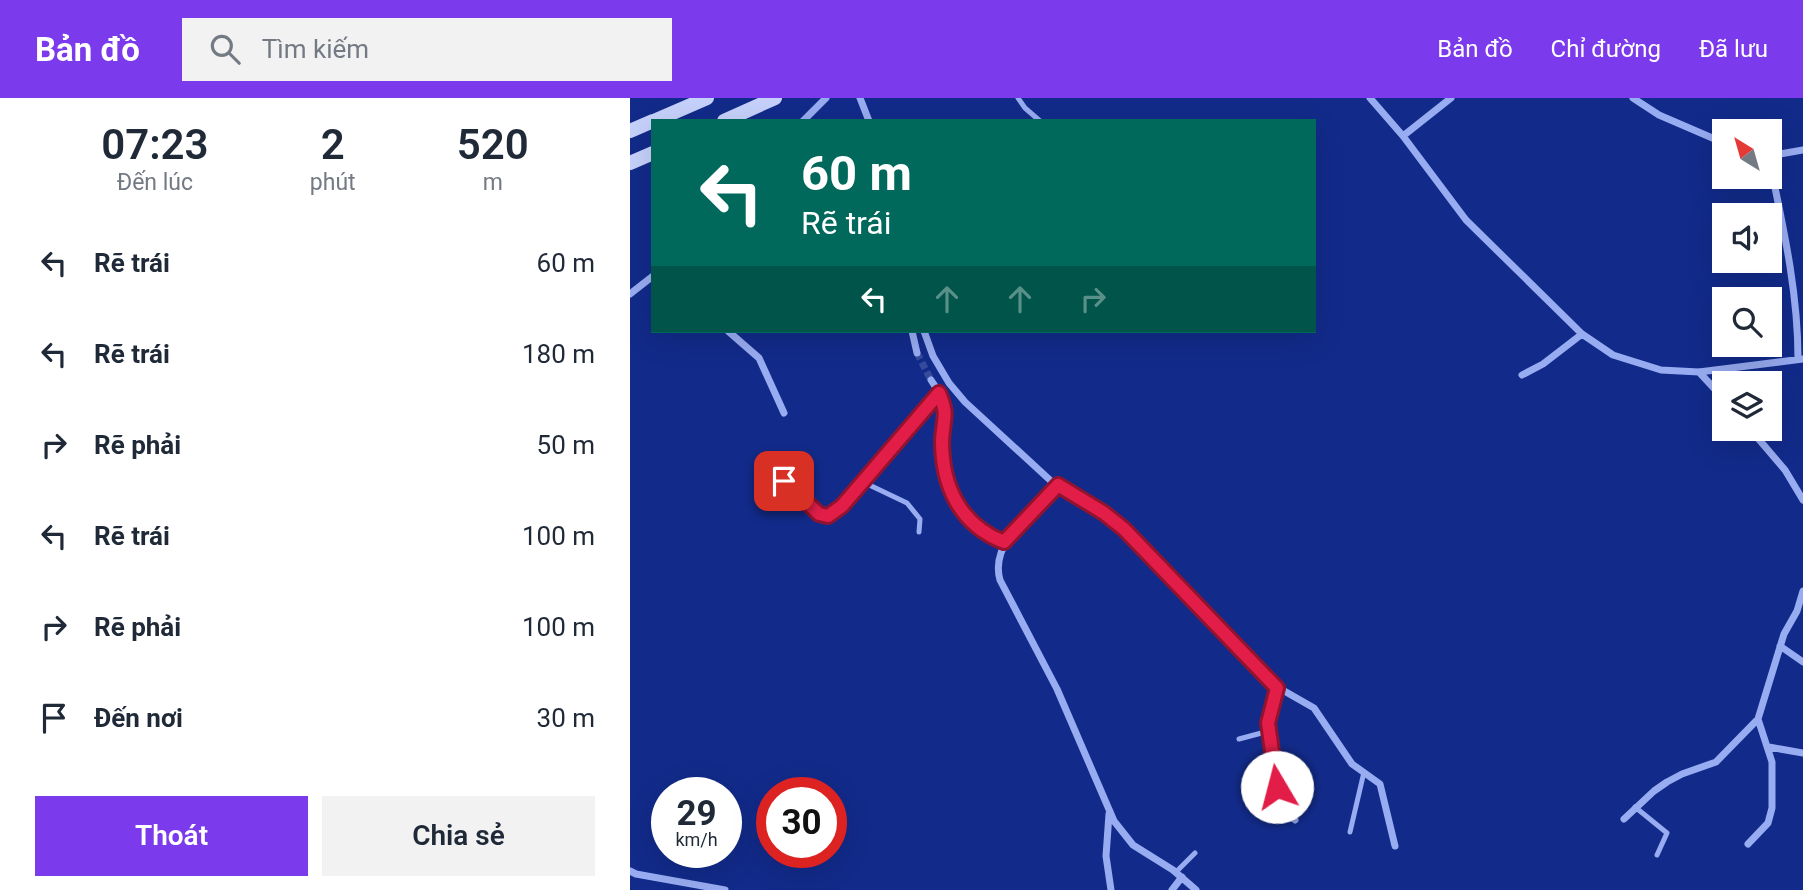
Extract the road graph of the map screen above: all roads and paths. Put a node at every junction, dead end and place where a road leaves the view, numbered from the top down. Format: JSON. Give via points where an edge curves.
{"nodes":[{"id":1,"x":707,"y":98,"type":"edge"},
{"id":2,"x":775,"y":98,"type":"edge"},
{"id":3,"x":826,"y":98,"type":"edge"},
{"id":4,"x":860,"y":98,"type":"edge"},
{"id":5,"x":1018,"y":98,"type":"edge"},
{"id":6,"x":1370,"y":98,"type":"edge"},
{"id":7,"x":1451,"y":98,"type":"edge"},
{"id":8,"x":1633,"y":98,"type":"edge"},
{"id":9,"x":658,"y":119,"type":"edge"},
{"id":10,"x":728,"y":119,"type":"edge"},
{"id":11,"x":805,"y":119,"type":"edge"},
{"id":12,"x":868,"y":119,"type":"edge"},
{"id":13,"x":1037,"y":119,"type":"edge"},
{"id":14,"x":651,"y":122,"type":"edge"},
{"id":15,"x":630,"y":131,"type":"edge"},
{"id":16,"x":1403,"y":136,"type":"junction"},
{"id":17,"x":1712,"y":138,"type":"edge"},
{"id":18,"x":1803,"y":150,"type":"edge"},
{"id":19,"x":651,"y":154,"type":"edge"},
{"id":20,"x":1782,"y":155,"type":"edge"},
{"id":21,"x":630,"y":163,"type":"edge"},
{"id":22,"x":1775,"y":189,"type":"edge"},
{"id":23,"x":651,"y":278,"type":"edge"},
{"id":24,"x":630,"y":294,"type":"edge"},
{"id":25,"x":731,"y":333,"type":"edge"},
{"id":26,"x":912,"y":333,"type":"edge"},
{"id":27,"x":925,"y":333,"type":"edge"},
{"id":28,"x":1583,"y":334,"type":"junction"},
{"id":29,"x":917,"y":353,"type":"tunnel mouth"},
{"id":30,"x":1801,"y":359,"type":"edge"},
{"id":31,"x":1699,"y":372,"type":"junction"},
{"id":32,"x":1522,"y":375,"type":"dead end"},
{"id":33,"x":931,"y":380,"type":"tunnel mouth"},
{"id":34,"x":1712,"y":386,"type":"edge"},
{"id":35,"x":939,"y":393,"type":"junction"},
{"id":36,"x":784,"y":413,"type":"dead end"},
{"id":37,"x":1760,"y":441,"type":"edge"},
{"id":38,"x":784,"y":481,"type":"dead end"},
{"id":39,"x":863,"y":482,"type":"junction"},
{"id":40,"x":1058,"y":485,"type":"junction"},
{"id":41,"x":1803,"y":500,"type":"edge"},
{"id":42,"x":919,"y":532,"type":"dead end"},
{"id":43,"x":1004,"y":542,"type":"junction"},
{"id":44,"x":1803,"y":591,"type":"edge"},
{"id":45,"x":1780,"y":646,"type":"junction"},
{"id":46,"x":1803,"y":662,"type":"edge"},
{"id":47,"x":1277,"y":688,"type":"junction"},
{"id":48,"x":1758,"y":719,"type":"junction"},
{"id":49,"x":1269,"y":731,"type":"junction"},
{"id":50,"x":1239,"y":739,"type":"dead end"},
{"id":51,"x":1769,"y":747,"type":"junction"},
{"id":52,"x":1803,"y":753,"type":"edge"},
{"id":53,"x":1364,"y":772,"type":"junction"},
{"id":54,"x":1635,"y":807,"type":"junction"},
{"id":55,"x":1110,"y":811,"type":"junction"},
{"id":56,"x":1624,"y":819,"type":"dead end"},
{"id":57,"x":1295,"y":820,"type":"dead end"},
{"id":58,"x":1350,"y":832,"type":"dead end"},
{"id":59,"x":1748,"y":844,"type":"dead end"},
{"id":60,"x":1395,"y":846,"type":"dead end"},
{"id":61,"x":1195,"y":853,"type":"dead end"},
{"id":62,"x":1657,"y":855,"type":"dead end"},
{"id":63,"x":630,"y":871,"type":"edge"},
{"id":64,"x":1179,"y":874,"type":"junction"},
{"id":65,"x":725,"y":890,"type":"edge"},
{"id":66,"x":1111,"y":890,"type":"edge"},
{"id":67,"x":1172,"y":890,"type":"edge"},
{"id":68,"x":1196,"y":890,"type":"edge"}],
"edges":[{"from":1,"to":9,"type":"main road"},
{"from":2,"to":10,"type":"main road"},
{"from":3,"to":11,"type":"street"},
{"from":4,"to":12,"type":"street"},
{"from":5,"to":13,"type":"lane"},
{"from":6,"to":16,"type":"street"},
{"from":7,"to":16,"type":"street"},
{"from":8,"to":17,"type":"street"},
{"from":14,"to":15,"type":"main road"},
{"from":16,"to":28,"type":"street","via":[[1466,220]]},
{"from":18,"to":20,"type":"street"},
{"from":19,"to":21,"type":"main road"},
{"from":22,"to":30,"type":"street","via":[[1795,296]]},
{"from":23,"to":24,"type":"street"},
{"from":25,"to":36,"type":"street","via":[[759,358]]},
{"from":26,"to":29,"type":"street"},
{"from":27,"to":40,"type":"street","via":[[933,356],[965,402]]},
{"from":28,"to":31,"type":"street","via":[[1614,355],[1661,370]]},
{"from":28,"to":32,"type":"street"},
{"from":30,"to":31,"type":"street"},
{"from":31,"to":34,"type":"street"},
{"from":33,"to":35,"type":"street"},
{"from":35,"to":39,"type":"street"},
{"from":35,"to":43,"type":"street","via":[[946,408],[942,440],[947,485],[966,515]]},
{"from":37,"to":41,"type":"street"},
{"from":38,"to":39,"type":"street","via":[[819,514],[828,516]]},
{"from":39,"to":42,"type":"lane","via":[[907,503],[920,519]]},
{"from":40,"to":43,"type":"street"},
{"from":40,"to":47,"type":"street","via":[[1124,529]]},
{"from":43,"to":55,"type":"street","via":[[996,567],[1000,580],[1057,689]]},
{"from":44,"to":45,"type":"street"},
{"from":45,"to":46,"type":"street"},
{"from":45,"to":48,"type":"street"},
{"from":47,"to":49,"type":"street"},
{"from":47,"to":53,"type":"street","via":[[1314,708],[1344,755]]},
{"from":48,"to":51,"type":"street"},
{"from":48,"to":54,"type":"street","via":[[1716,762],[1682,774]]},
{"from":49,"to":50,"type":"lane"},
{"from":49,"to":57,"type":"street","via":[[1280,801]]},
{"from":51,"to":52,"type":"street"},
{"from":51,"to":59,"type":"street","via":[[1772,808],[1768,823]]},
{"from":53,"to":58,"type":"lane"},
{"from":53,"to":60,"type":"street","via":[[1383,790]]},
{"from":54,"to":56,"type":"street"},
{"from":54,"to":62,"type":"lane","via":[[1667,833]]},
{"from":55,"to":64,"type":"street","via":[[1133,845]]},
{"from":55,"to":66,"type":"street","via":[[1106,856]]},
{"from":61,"to":64,"type":"lane"},
{"from":63,"to":65,"type":"street"},
{"from":64,"to":67,"type":"street"},
{"from":64,"to":68,"type":"street"}]}
